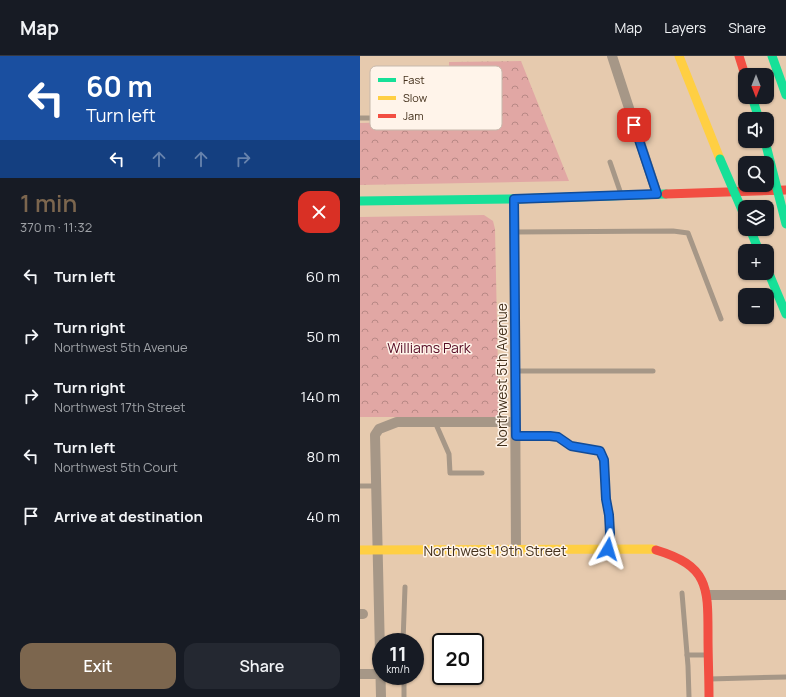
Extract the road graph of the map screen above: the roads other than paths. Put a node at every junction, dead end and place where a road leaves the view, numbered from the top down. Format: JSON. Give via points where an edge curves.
{"nodes":[{"id":1,"x":612,"y":56,"type":"edge"},
{"id":2,"x":679,"y":56,"type":"edge"},
{"id":3,"x":739,"y":56,"type":"edge"},
{"id":4,"x":772,"y":56,"type":"edge"},
{"id":5,"x":743,"y":68,"type":"edge"},
{"id":6,"x":676,"y":73,"type":"dead end"},
{"id":7,"x":786,"y":96,"type":"edge"},
{"id":8,"x":694,"y":97,"type":"junction"},
{"id":9,"x":767,"y":148,"type":"edge"},
{"id":10,"x":610,"y":162,"type":"dead end"},
{"id":11,"x":786,"y":190,"type":"edge"},
{"id":12,"x":657,"y":194,"type":"junction"},
{"id":13,"x":622,"y":195,"type":"junction"},
{"id":14,"x":514,"y":199,"type":"junction"},
{"id":15,"x":360,"y":201,"type":"edge"},
{"id":16,"x":738,"y":201,"type":"edge"},
{"id":17,"x":786,"y":224,"type":"edge"},
{"id":18,"x":514,"y":232,"type":"junction"},
{"id":19,"x":772,"y":280,"type":"edge"},
{"id":20,"x":786,"y":314,"type":"edge"},
{"id":21,"x":720,"y":319,"type":"dead end"},
{"id":22,"x":515,"y":371,"type":"junction"},
{"id":23,"x":653,"y":371,"type":"dead end"},
{"id":24,"x":436,"y":422,"type":"junction"},
{"id":25,"x":515,"y":422,"type":"junction"},
{"id":26,"x":516,"y":436,"type":"junction"},
{"id":27,"x":482,"y":473,"type":"dead end"},
{"id":28,"x":360,"y":486,"type":"edge"},
{"id":29,"x":376,"y":486,"type":"junction"},
{"id":30,"x":608,"y":549,"type":"junction"},
{"id":31,"x":360,"y":550,"type":"edge"},
{"id":32,"x":377,"y":550,"type":"junction"},
{"id":33,"x":516,"y":550,"type":"junction"},
{"id":34,"x":405,"y":586,"type":"dead end"},
{"id":35,"x":682,"y":593,"type":"dead end"},
{"id":36,"x":707,"y":595,"type":"junction"},
{"id":37,"x":786,"y":595,"type":"edge"},
{"id":38,"x":379,"y":633,"type":"edge"},
{"id":39,"x":403,"y":633,"type":"edge"},
{"id":40,"x":687,"y":655,"type":"junction"},
{"id":41,"x":708,"y":655,"type":"junction"},
{"id":42,"x":360,"y":674,"type":"edge"},
{"id":43,"x":372,"y":674,"type":"edge"},
{"id":44,"x":786,"y":677,"type":"edge"},
{"id":45,"x":709,"y":679,"type":"junction"},
{"id":46,"x":380,"y":685,"type":"edge"},
{"id":47,"x":404,"y":685,"type":"edge"},
{"id":48,"x":381,"y":697,"type":"edge"},
{"id":49,"x":404,"y":697,"type":"edge"},
{"id":50,"x":689,"y":697,"type":"edge"},
{"id":51,"x":709,"y":697,"type":"edge"}],
"edges":[{"from":1,"to":12,"type":"street"},
{"from":2,"to":8,"type":"main road"},
{"from":3,"to":5,"type":"main road"},
{"from":4,"to":7,"type":"main road"},
{"from":6,"to":8,"type":"main road"},
{"from":8,"to":16,"type":"main road","bridge":true},
{"from":9,"to":17,"type":"main road","bridge":true},
{"from":10,"to":13,"type":"lane"},
{"from":11,"to":12,"type":"main road"},
{"from":12,"to":13,"type":"main road"},
{"from":13,"to":14,"type":"main road"},
{"from":14,"to":15,"type":"main road"},
{"from":14,"to":18,"type":"street","name":"Northwest 5th Avenue"},
{"from":18,"to":21,"type":"lane","via":[[688,233]]},
{"from":18,"to":22,"type":"street","name":"Northwest 5th Avenue"},
{"from":19,"to":20,"type":"main road"},
{"from":22,"to":23,"type":"lane"},
{"from":22,"to":25,"type":"street","name":"Northwest 5th Avenue"},
{"from":24,"to":25,"type":"street"},
{"from":24,"to":27,"type":"lane","via":[[449,454],[450,473]]},
{"from":24,"to":29,"type":"street","via":[[397,422],[379,429],[375,435]]},
{"from":25,"to":26,"type":"street","name":"Northwest 5th Avenue"},
{"from":26,"to":30,"type":"lane","via":[[558,437],[571,446],[600,451],[604,460],[609,515]]},
{"from":26,"to":33,"type":"street","name":"Northwest 5th Avenue"},
{"from":28,"to":29,"type":"lane"},
{"from":29,"to":32,"type":"street"},
{"from":30,"to":33,"type":"main road","name":"Northwest 19th Street"},
{"from":30,"to":36,"type":"main road","name":"Northwest 19th Street","via":[[652,549],[676,557],[702,578]]},
{"from":31,"to":32,"type":"main road","name":"Northwest 19th Street"},
{"from":32,"to":33,"type":"main road","name":"Northwest 19th Street"},
{"from":32,"to":38,"type":"street"},
{"from":34,"to":39,"type":"lane"},
{"from":35,"to":40,"type":"lane"},
{"from":36,"to":37,"type":"street"},
{"from":36,"to":41,"type":"main road","name":"Northwest 19th Street"},
{"from":40,"to":41,"type":"lane"},
{"from":40,"to":50,"type":"lane"},
{"from":41,"to":45,"type":"main road","name":"Northwest 19th Street"},
{"from":42,"to":43,"type":"street"},
{"from":44,"to":45,"type":"lane"},
{"from":45,"to":51,"type":"main road","name":"Northwest 19th Street"},
{"from":46,"to":48,"type":"street"},
{"from":47,"to":49,"type":"lane"}]}
